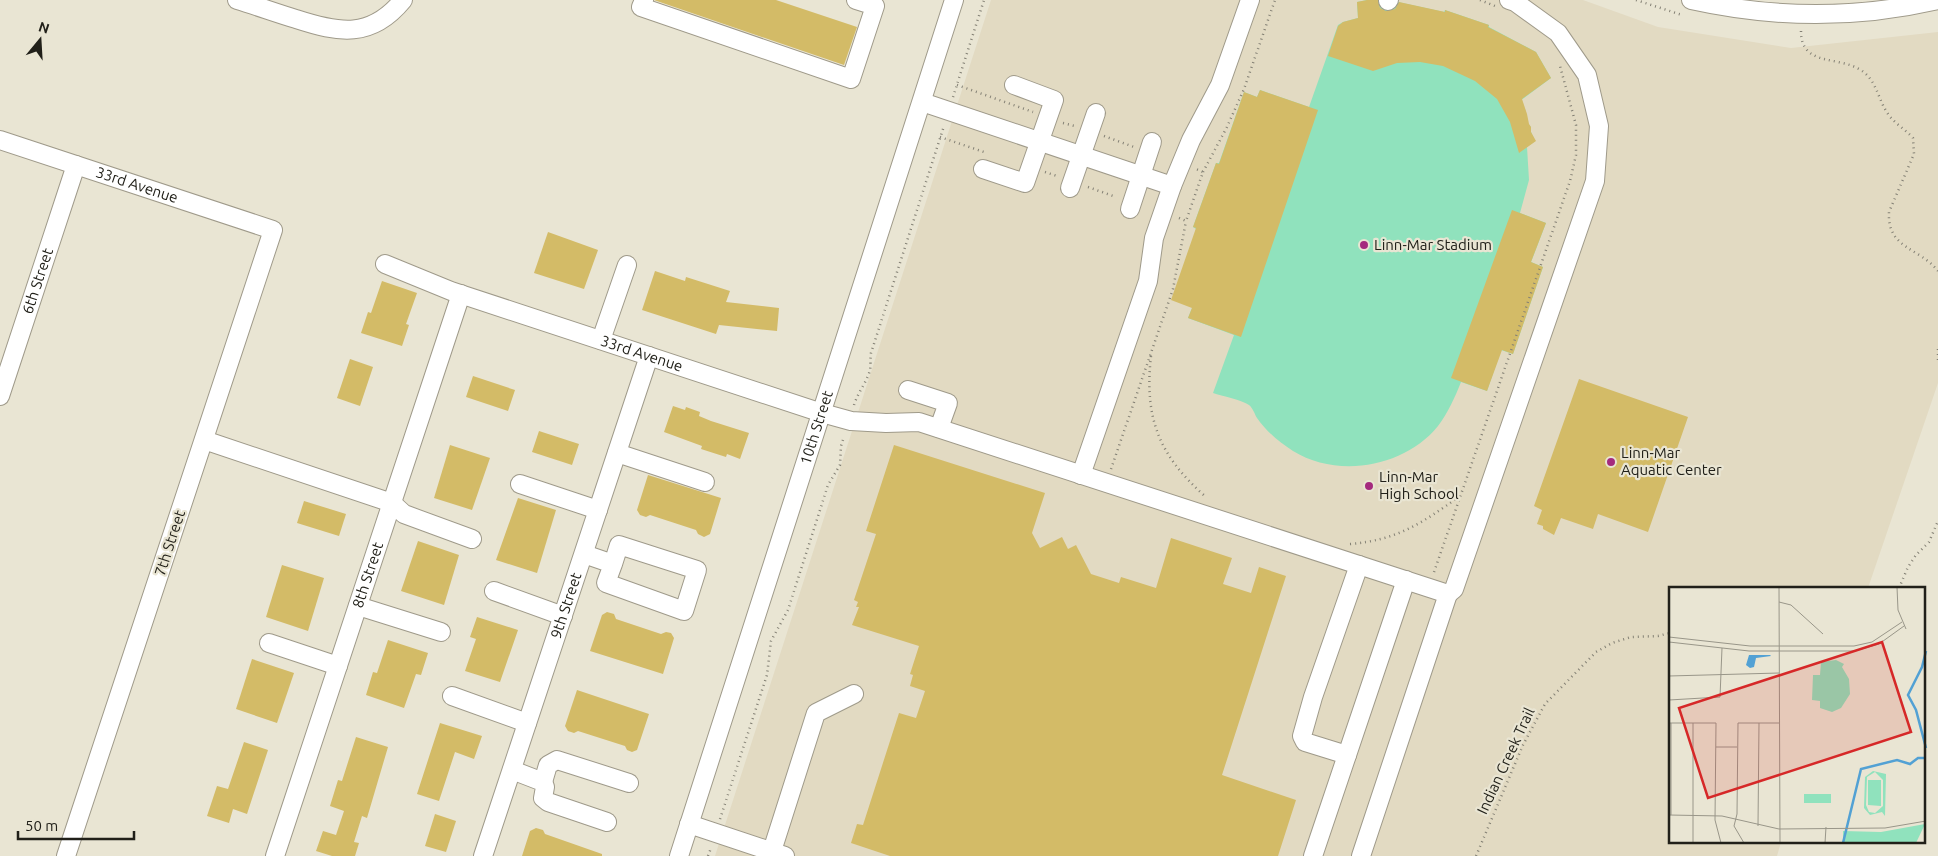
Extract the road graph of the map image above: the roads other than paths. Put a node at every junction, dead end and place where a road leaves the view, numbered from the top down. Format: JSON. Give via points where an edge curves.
{"nodes":[{"id":1,"x":237,"y":0,"type":"edge"},
{"id":2,"x":403,"y":0,"type":"edge"},
{"id":3,"x":644,"y":0,"type":"edge"},
{"id":4,"x":856,"y":0,"type":"edge"},
{"id":5,"x":954,"y":0,"type":"edge"},
{"id":6,"x":1250,"y":0,"type":"edge"},
{"id":7,"x":1691,"y":0,"type":"edge"},
{"id":8,"x":1938,"y":0,"type":"edge"},
{"id":9,"x":1503,"y":4,"type":"edge"},
{"id":10,"x":1014,"y":85,"type":"dead end"},
{"id":11,"x":922,"y":102,"type":"junction"},
{"id":12,"x":1096,"y":114,"type":"dead end"},
{"id":13,"x":0,"y":140,"type":"edge"},
{"id":14,"x":1040,"y":141,"type":"junction"},
{"id":15,"x":1146,"y":146,"type":"road end"},
{"id":16,"x":1082,"y":155,"type":"junction"},
{"id":17,"x":984,"y":161,"type":"road end"},
{"id":18,"x":76,"y":165,"type":"junction"},
{"id":19,"x":1141,"y":175,"type":"junction"},
{"id":20,"x":1072,"y":183,"type":"road end"},
{"id":21,"x":1172,"y":186,"type":"junction"},
{"id":22,"x":1127,"y":204,"type":"road end"},
{"id":23,"x":274,"y":230,"type":"joint"},
{"id":24,"x":385,"y":264,"type":"dead end"},
{"id":25,"x":626,"y":265,"type":"dead end"},
{"id":26,"x":461,"y":294,"type":"junction"},
{"id":27,"x":601,"y":340,"type":"junction"},
{"id":28,"x":649,"y":356,"type":"junction"},
{"id":29,"x":908,"y":390,"type":"dead end"},
{"id":30,"x":0,"y":396,"type":"edge"},
{"id":31,"x":822,"y":413,"type":"junction"},
{"id":32,"x":939,"y":428,"type":"junction"},
{"id":33,"x":204,"y":440,"type":"junction"},
{"id":34,"x":617,"y":453,"type":"junction"},
{"id":35,"x":1081,"y":474,"type":"junction"},
{"id":36,"x":705,"y":482,"type":"dead end"},
{"id":37,"x":520,"y":484,"type":"dead end"},
{"id":38,"x":392,"y":503,"type":"junction"},
{"id":39,"x":598,"y":510,"type":"junction"},
{"id":40,"x":472,"y":539,"type":"dead end"},
{"id":41,"x":584,"y":554,"type":"junction"},
{"id":42,"x":612,"y":564,"type":"junction"},
{"id":43,"x":1359,"y":565,"type":"junction"},
{"id":44,"x":1406,"y":580,"type":"junction"},
{"id":45,"x":494,"y":591,"type":"dead end"},
{"id":46,"x":1448,"y":594,"type":"junction"},
{"id":47,"x":358,"y":606,"type":"junction"},
{"id":48,"x":563,"y":616,"type":"junction"},
{"id":49,"x":441,"y":632,"type":"dead end"},
{"id":50,"x":269,"y":643,"type":"dead end"},
{"id":51,"x":338,"y":666,"type":"junction"},
{"id":52,"x":854,"y":694,"type":"dead end"},
{"id":53,"x":452,"y":696,"type":"dead end"},
{"id":54,"x":528,"y":723,"type":"junction"},
{"id":55,"x":1347,"y":755,"type":"junction"},
{"id":56,"x":512,"y":770,"type":"junction"},
{"id":57,"x":543,"y":782,"type":"junction"},
{"id":58,"x":629,"y":784,"type":"dead end"},
{"id":59,"x":607,"y":822,"type":"dead end"},
{"id":60,"x":689,"y":824,"type":"junction"},
{"id":61,"x":778,"y":853,"type":"edge"},
{"id":62,"x":66,"y":856,"type":"edge"},
{"id":63,"x":275,"y":856,"type":"edge"},
{"id":64,"x":483,"y":856,"type":"edge"},
{"id":65,"x":679,"y":856,"type":"edge"},
{"id":66,"x":1313,"y":856,"type":"edge"},
{"id":67,"x":1361,"y":856,"type":"edge"}],
"edges":[{"from":1,"to":2,"type":"street","via":[[323,28],[344,31],[362,29],[379,22]]},
{"from":3,"to":4,"type":"street","via":[[642,7],[851,79],[875,6]]},
{"from":5,"to":11,"type":"street","name":"10th Street"},
{"from":6,"to":21,"type":"street","via":[[1220,85],[1191,140]]},
{"from":7,"to":8,"type":"street","via":[[1768,13],[1823,15],[1892,9]]},
{"from":9,"to":46,"type":"street","via":[[1515,2],[1558,34],[1587,75],[1599,126],[1595,181],[1454,589]]},
{"from":10,"to":14,"type":"street","via":[[1054,100]]},
{"from":11,"to":14,"type":"street"},
{"from":11,"to":31,"type":"street","name":"10th Street"},
{"from":12,"to":16,"type":"street"},
{"from":13,"to":18,"type":"street","name":"33rd Avenue"},
{"from":14,"to":16,"type":"street"},
{"from":14,"to":17,"type":"street","via":[[1025,183]]},
{"from":15,"to":19,"type":"street"},
{"from":16,"to":19,"type":"street"},
{"from":16,"to":20,"type":"street"},
{"from":18,"to":23,"type":"street","name":"33rd Avenue"},
{"from":18,"to":30,"type":"street","name":"6th Street"},
{"from":19,"to":21,"type":"street"},
{"from":19,"to":22,"type":"street"},
{"from":21,"to":35,"type":"street","via":[[1154,238],[1148,281]]},
{"from":23,"to":33,"type":"street","name":"7th Street"},
{"from":24,"to":26,"type":"street","name":"33rd Avenue"},
{"from":25,"to":27,"type":"street"},
{"from":26,"to":27,"type":"street","name":"33rd Avenue"},
{"from":26,"to":38,"type":"street","name":"8th Street"},
{"from":27,"to":28,"type":"street","name":"33rd Avenue"},
{"from":28,"to":31,"type":"street","name":"33rd Avenue"},
{"from":28,"to":34,"type":"street","name":"9th Street"},
{"from":29,"to":32,"type":"street","via":[[948,403]]},
{"from":31,"to":32,"type":"street","name":"33rd Avenue","via":[[851,421],[919,422]]},
{"from":31,"to":60,"type":"street","name":"10th Street"},
{"from":32,"to":35,"type":"street","name":"33rd Avenue"},
{"from":33,"to":38,"type":"street"},
{"from":33,"to":62,"type":"street","name":"7th Street"},
{"from":34,"to":36,"type":"street"},
{"from":34,"to":39,"type":"street","name":"9th Street"},
{"from":35,"to":43,"type":"street","name":"33rd Avenue"},
{"from":37,"to":39,"type":"street"},
{"from":38,"to":40,"type":"street","via":[[404,514]]},
{"from":38,"to":47,"type":"street","name":"8th Street"},
{"from":39,"to":41,"type":"street","name":"9th Street"},
{"from":41,"to":42,"type":"street"},
{"from":41,"to":48,"type":"street","name":"9th Street"},
{"from":42,"to":42,"type":"street","via":[[619,545],[697,570],[684,611],[606,583]]},
{"from":43,"to":44,"type":"street","name":"33rd Avenue"},
{"from":43,"to":55,"type":"street","via":[[1302,736],[1305,742]]},
{"from":44,"to":46,"type":"street","name":"33rd Avenue"},
{"from":44,"to":55,"type":"street"},
{"from":45,"to":48,"type":"street"},
{"from":46,"to":67,"type":"street"},
{"from":47,"to":49,"type":"street"},
{"from":47,"to":51,"type":"street","name":"8th Street"},
{"from":48,"to":54,"type":"street","name":"9th Street"},
{"from":50,"to":51,"type":"street"},
{"from":51,"to":63,"type":"street","name":"8th Street"},
{"from":52,"to":61,"type":"street","via":[[816,713]]},
{"from":53,"to":54,"type":"street"},
{"from":54,"to":56,"type":"street","name":"9th Street"},
{"from":55,"to":66,"type":"street"},
{"from":56,"to":57,"type":"street"},
{"from":56,"to":64,"type":"street","name":"9th Street"},
{"from":57,"to":58,"type":"street","via":[[548,765],[557,760]]},
{"from":57,"to":59,"type":"street","via":[[543,798],[548,802]]},
{"from":60,"to":61,"type":"street"},
{"from":60,"to":65,"type":"street","name":"10th Street"}]}
